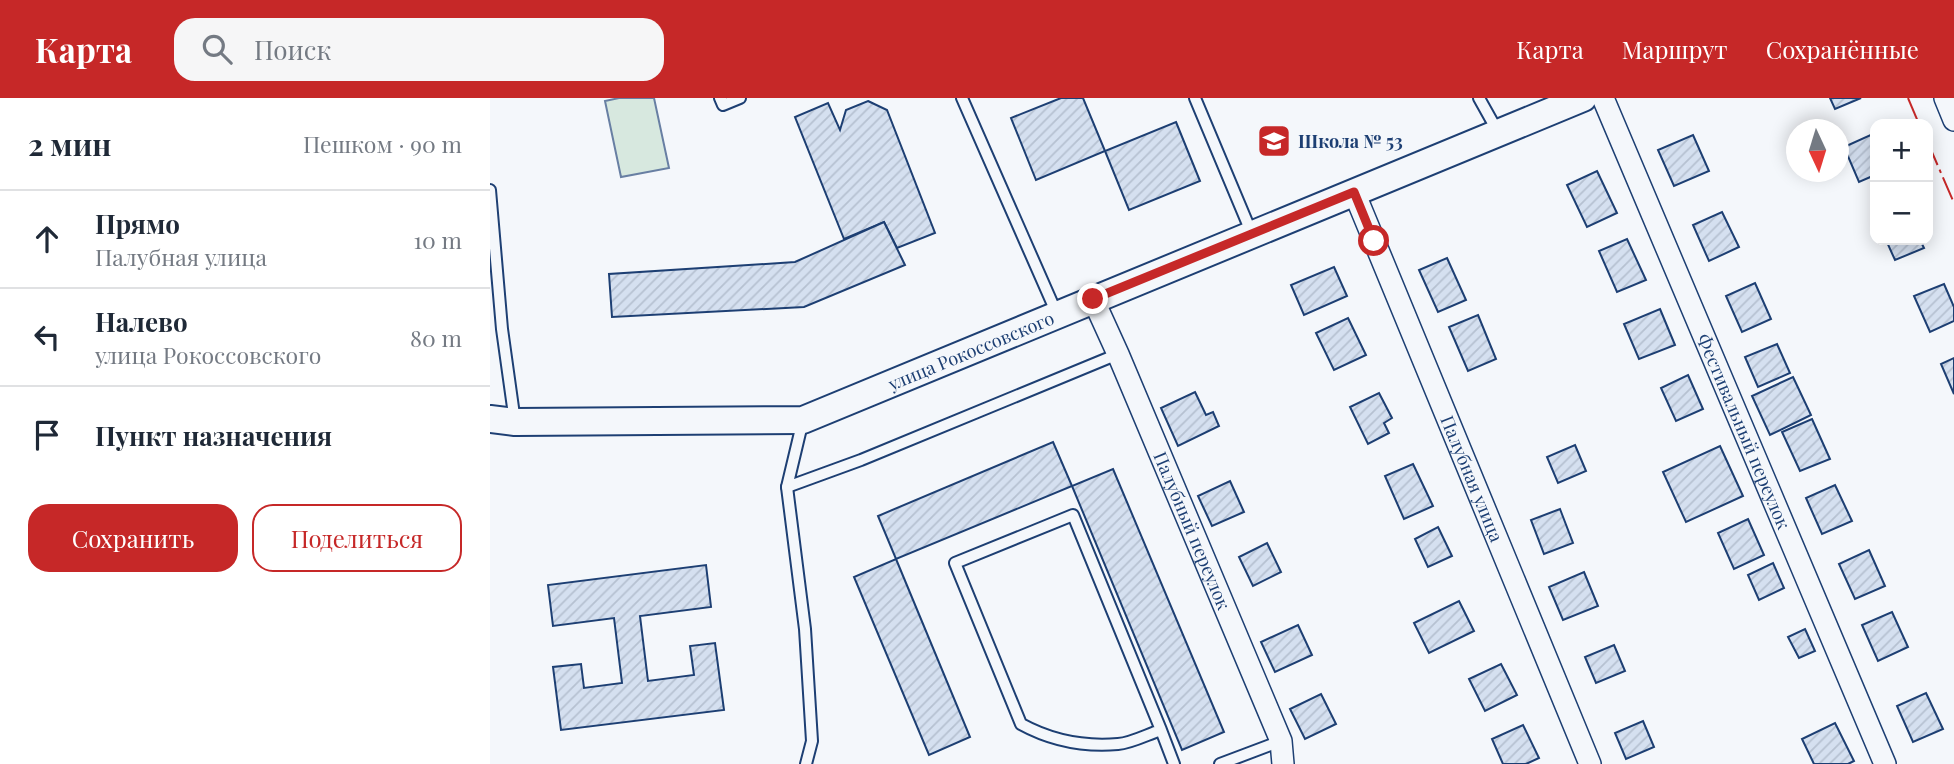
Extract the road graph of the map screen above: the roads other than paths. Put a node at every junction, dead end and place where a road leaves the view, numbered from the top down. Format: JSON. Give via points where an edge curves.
{"nodes":[{"id":1,"x":720,"y":98,"type":"edge"},
{"id":2,"x":740,"y":98,"type":"edge"},
{"id":3,"x":962,"y":98,"type":"edge"},
{"id":4,"x":1195,"y":98,"type":"edge"},
{"id":5,"x":1479,"y":98,"type":"edge"},
{"id":6,"x":1583,"y":98,"type":"edge"},
{"id":7,"x":1603,"y":98,"type":"edge"},
{"id":8,"x":1945,"y":98,"type":"edge"},
{"id":9,"x":1954,"y":120,"type":"edge"},
{"id":10,"x":1498,"y":132,"type":"junction"},
{"id":11,"x":490,"y":190,"type":"edge"},
{"id":12,"x":1354,"y":192,"type":"junction"},
{"id":13,"x":1252,"y":234,"type":"junction"},
{"id":14,"x":1093,"y":299,"type":"junction"},
{"id":15,"x":1057,"y":314,"type":"junction"},
{"id":16,"x":1118,"y":354,"type":"junction"},
{"id":17,"x":503,"y":420,"type":"edge"},
{"id":18,"x":803,"y":420,"type":"junction"},
{"id":19,"x":787,"y":486,"type":"junction"},
{"id":20,"x":1161,"y":730,"type":"junction"},
{"id":21,"x":1281,"y":741,"type":"junction"},
{"id":22,"x":806,"y":764,"type":"edge"},
{"id":23,"x":1174,"y":764,"type":"edge"},
{"id":24,"x":1220,"y":764,"type":"edge"},
{"id":25,"x":1283,"y":764,"type":"edge"},
{"id":26,"x":1590,"y":764,"type":"edge"},
{"id":27,"x":1885,"y":764,"type":"edge"}],
"edges":[{"from":1,"to":2,"type":"lane","via":[[723,105]]},
{"from":3,"to":15,"type":"lane"},
{"from":4,"to":13,"type":"lane"},
{"from":5,"to":10,"type":"lane"},
{"from":6,"to":10,"type":"street","name":"улица Рокоссовского"},
{"from":7,"to":27,"type":"street","name":"Фестивальный переулок"},
{"from":8,"to":9,"type":"street"},
{"from":10,"to":12,"type":"street","name":"улица Рокоссовского"},
{"from":11,"to":17,"type":"lane","via":[[502,329]]},
{"from":12,"to":13,"type":"street","name":"улица Рокоссовского"},
{"from":12,"to":26,"type":"street","name":"Палубная улица"},
{"from":13,"to":14,"type":"street","name":"улица Рокоссовского"},
{"from":14,"to":15,"type":"street","name":"улица Рокоссовского"},
{"from":14,"to":16,"type":"street","name":"Палубный переулок"},
{"from":15,"to":18,"type":"street","name":"улица Рокоссовского"},
{"from":16,"to":19,"type":"lane"},
{"from":16,"to":21,"type":"street","name":"Палубный переулок"},
{"from":17,"to":18,"type":"street","name":"улица Рокоссовского"},
{"from":18,"to":19,"type":"lane"},
{"from":19,"to":22,"type":"lane","via":[[805,629],[812,741]]},
{"from":20,"to":20,"type":"lane","via":[[1073,515],[955,563],[1021,724],[1045,737],[1075,743],[1120,744]]},
{"from":20,"to":23,"type":"lane"},
{"from":21,"to":24,"type":"lane"},
{"from":21,"to":25,"type":"street","name":"Палубный переулок"}]}
